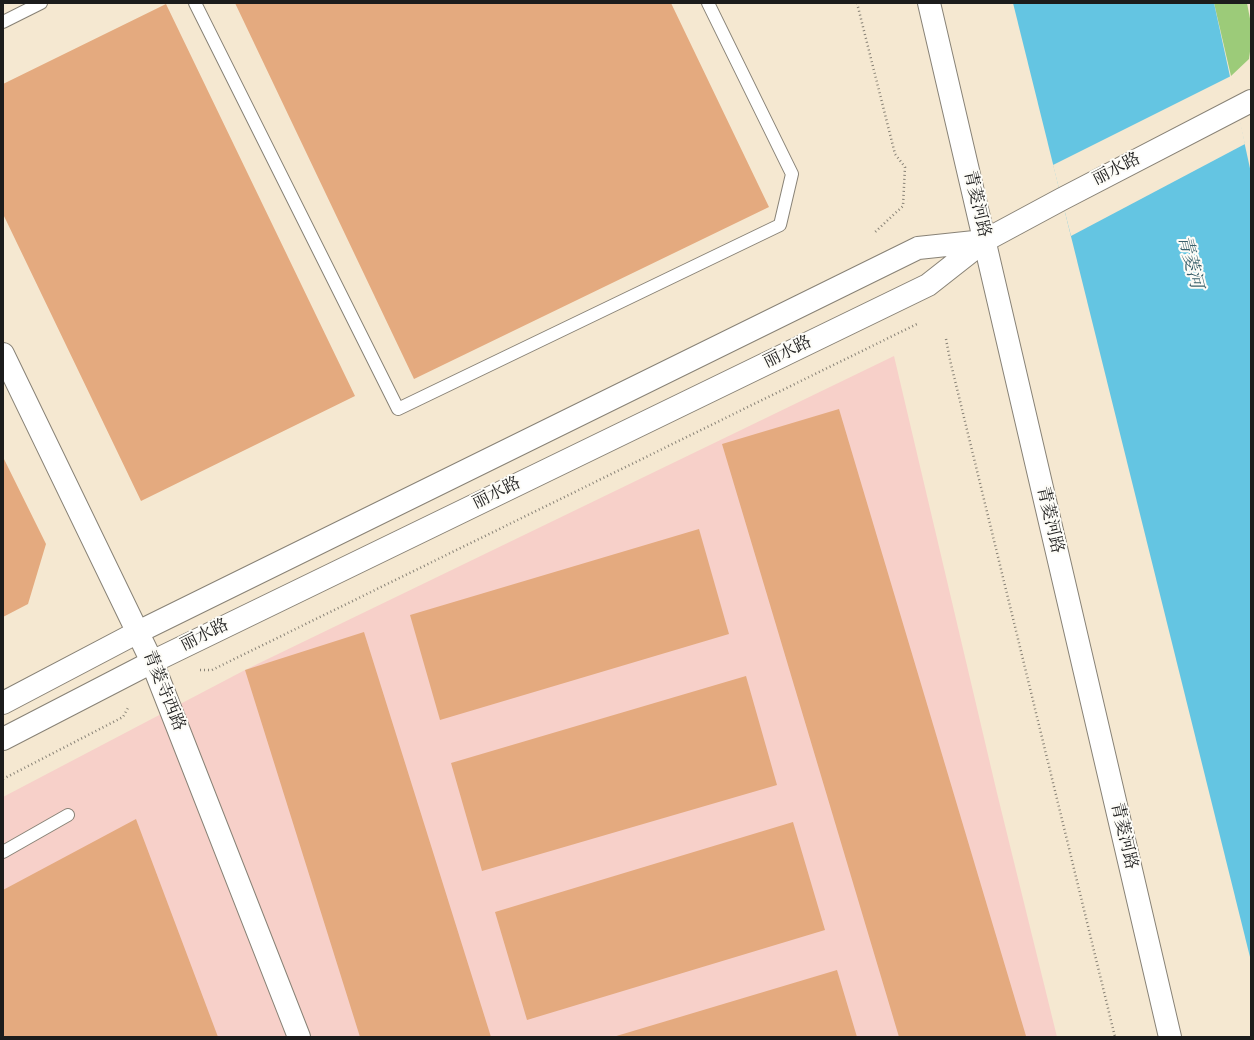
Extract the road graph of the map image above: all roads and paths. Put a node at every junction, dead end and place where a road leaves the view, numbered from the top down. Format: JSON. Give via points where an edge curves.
{"nodes":[{"id":1,"x":41,"y":3,"type":"edge"},
{"id":2,"x":195,"y":3,"type":"edge"},
{"id":3,"x":708,"y":3,"type":"edge"},
{"id":4,"x":857,"y":3,"type":"edge"},
{"id":5,"x":929,"y":3,"type":"edge"},
{"id":6,"x":3,"y":22,"type":"edge"},
{"id":7,"x":1244,"y":105,"type":"edge"},
{"id":8,"x":874,"y":233,"type":"dead end"},
{"id":9,"x":984,"y":241,"type":"junction"},
{"id":10,"x":917,"y":324,"type":"dead end"},
{"id":11,"x":946,"y":339,"type":"dead end"},
{"id":12,"x":3,"y":354,"type":"edge"},
{"id":13,"x":138,"y":632,"type":"junction"},
{"id":14,"x":152,"y":662,"type":"junction"},
{"id":15,"x":200,"y":670,"type":"dead end"},
{"id":16,"x":3,"y":703,"type":"edge"},
{"id":17,"x":129,"y":706,"type":"dead end"},
{"id":18,"x":3,"y":739,"type":"edge"},
{"id":19,"x":3,"y":778,"type":"edge"},
{"id":20,"x":68,"y":815,"type":"dead end"},
{"id":21,"x":3,"y":852,"type":"edge"},
{"id":22,"x":300,"y":1037,"type":"edge"},
{"id":23,"x":1115,"y":1037,"type":"edge"},
{"id":24,"x":1170,"y":1037,"type":"edge"}],
"edges":[{"from":1,"to":6,"type":"lane"},
{"from":2,"to":3,"type":"lane","via":[[398,409],[780,225],[792,174]]},
{"from":4,"to":8,"type":"path","via":[[895,154],[905,167],[903,206]]},
{"from":5,"to":9,"type":"main road","name":"青菱河路"},
{"from":7,"to":9,"type":"main road","name":"丽水路"},
{"from":9,"to":13,"type":"main road","name":"丽水路","via":[[918,248]]},
{"from":9,"to":14,"type":"main road","name":"丽水路","via":[[928,285]]},
{"from":9,"to":24,"type":"main road","name":"青菱河路"},
{"from":10,"to":15,"type":"path","via":[[212,670]]},
{"from":11,"to":23,"type":"path"},
{"from":12,"to":13,"type":"main road","name":"青菱寺西路"},
{"from":13,"to":14,"type":"main road","name":"青菱寺西路"},
{"from":13,"to":16,"type":"main road","name":"丽水路"},
{"from":14,"to":18,"type":"main road","name":"丽水路"},
{"from":14,"to":22,"type":"main road","name":"青菱寺西路"},
{"from":17,"to":19,"type":"path","via":[[123,717]]},
{"from":20,"to":21,"type":"lane"}]}
